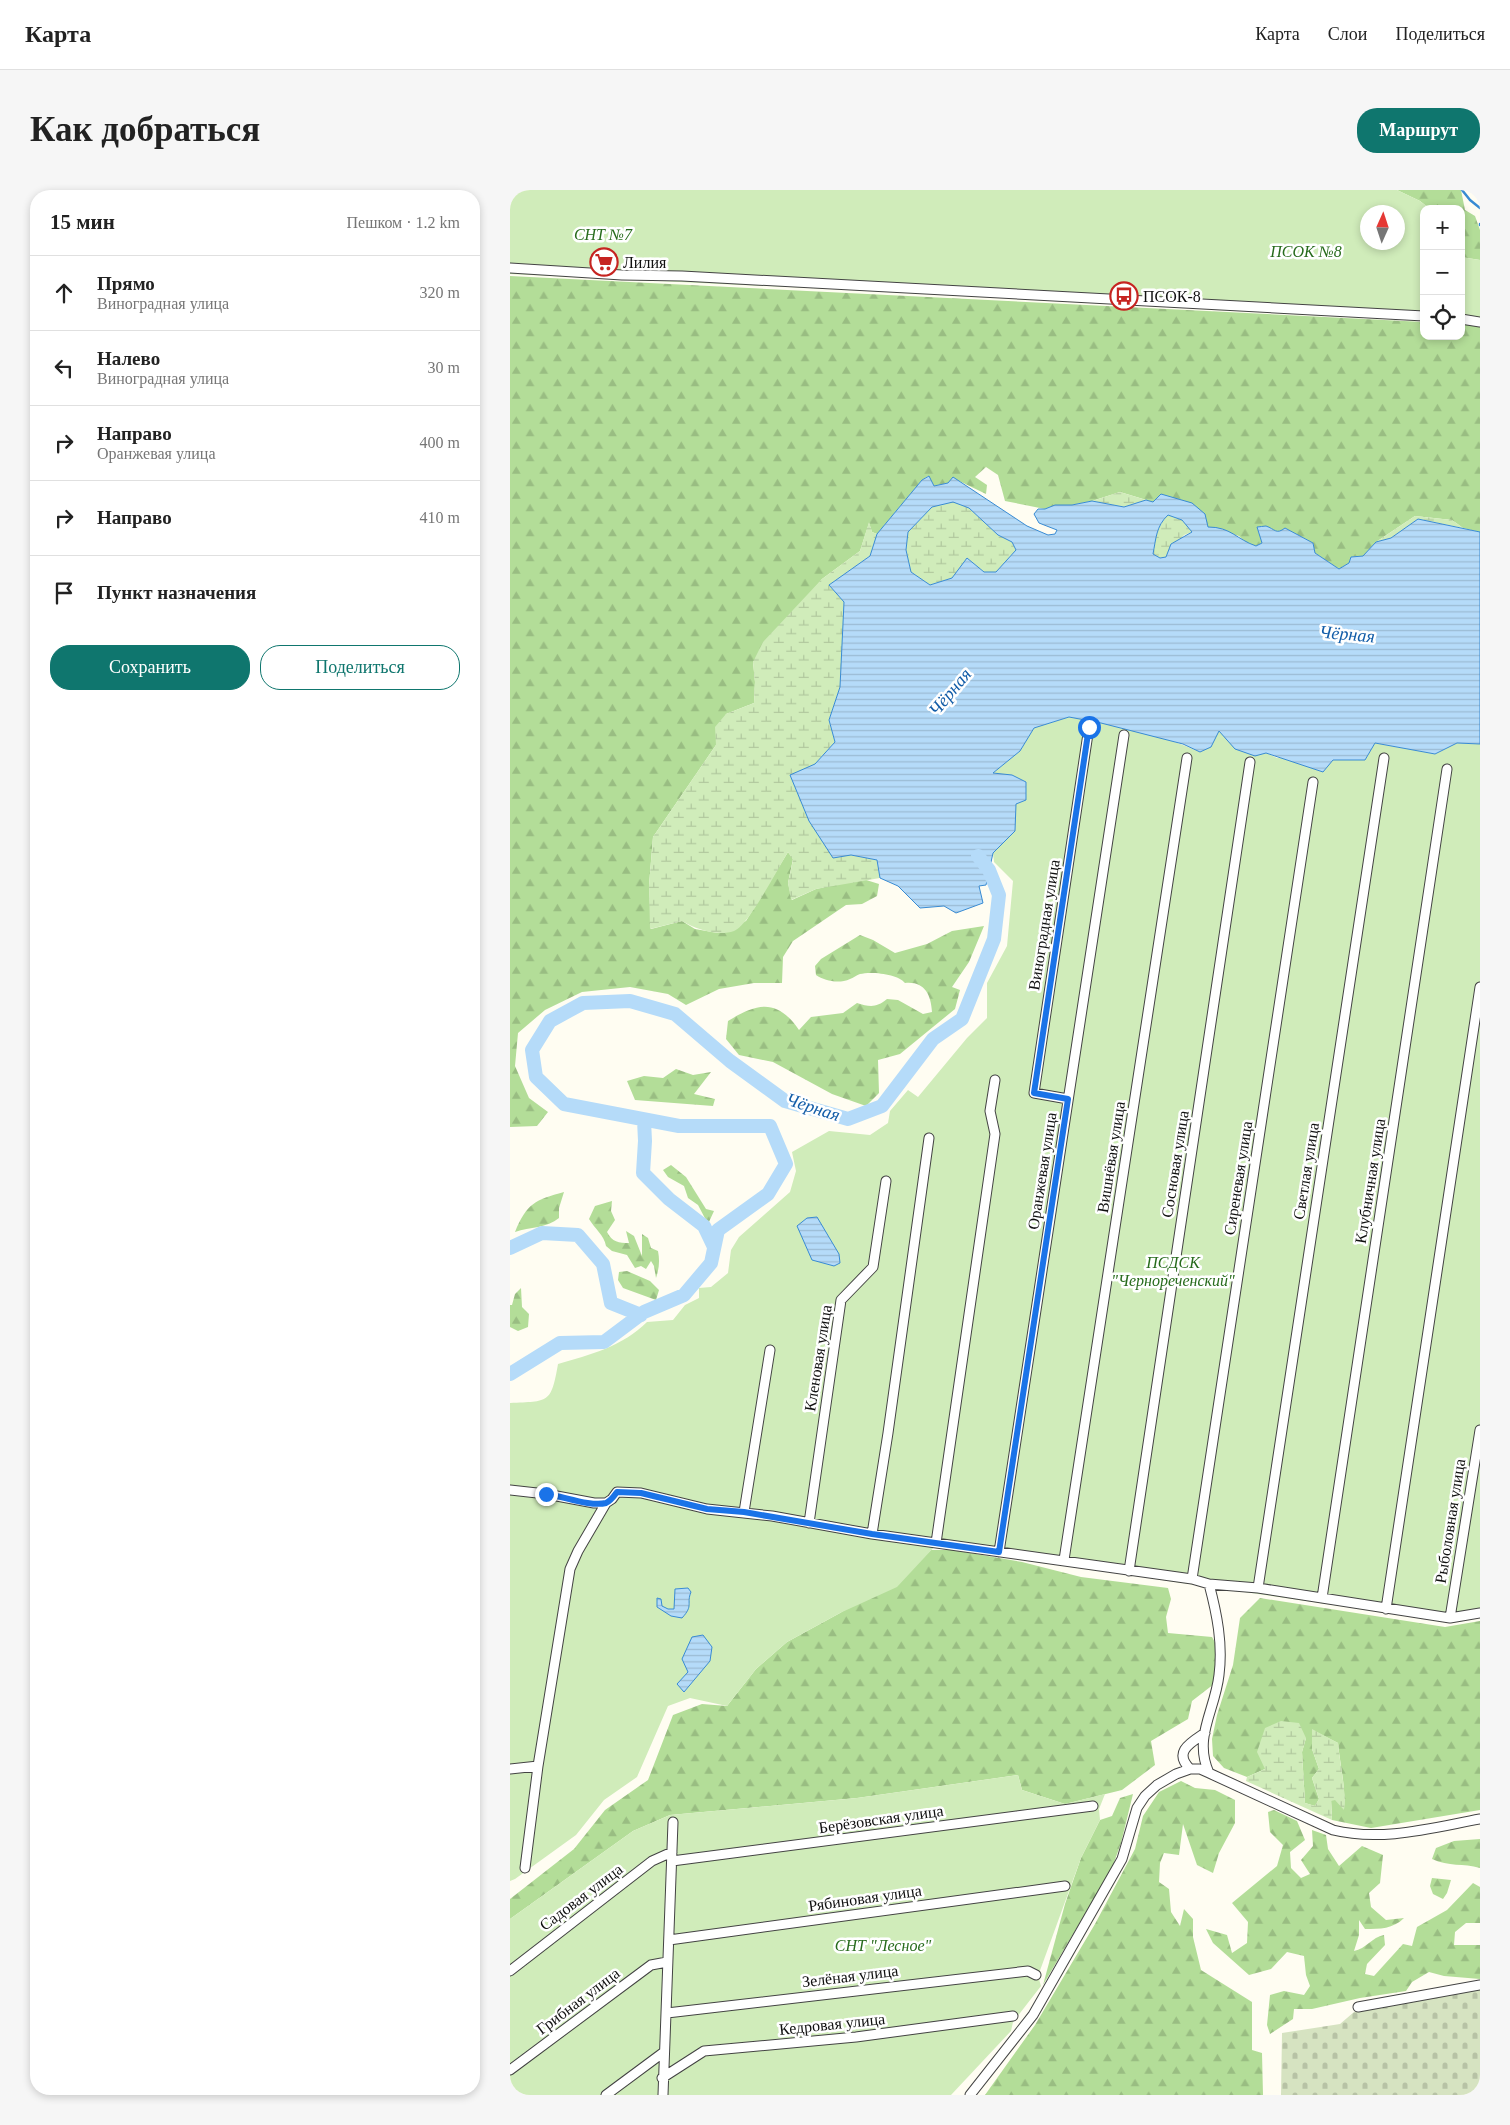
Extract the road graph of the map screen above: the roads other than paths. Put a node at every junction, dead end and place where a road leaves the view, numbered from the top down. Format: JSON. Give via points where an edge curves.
{"nodes":[{"id":1,"x":510,"y":268,"type":"edge"},
{"id":2,"x":1420,"y":316,"type":"edge"},
{"id":3,"x":1480,"y":318,"type":"edge"},
{"id":4,"x":1465,"y":319,"type":"edge"},
{"id":5,"x":1465,"y":319,"type":"edge"},
{"id":6,"x":1480,"y":322,"type":"edge"},
{"id":7,"x":1089,"y":727,"type":"dead end"},
{"id":8,"x":1124,"y":735,"type":"dead end"},
{"id":9,"x":1187,"y":758,"type":"dead end"},
{"id":10,"x":1384,"y":758,"type":"dead end"},
{"id":11,"x":1250,"y":762,"type":"dead end"},
{"id":12,"x":1447,"y":769,"type":"dead end"},
{"id":13,"x":1313,"y":782,"type":"dead end"},
{"id":14,"x":1480,"y":987,"type":"edge"},
{"id":15,"x":995,"y":1080,"type":"dead end"},
{"id":16,"x":1068,"y":1099,"type":"junction"},
{"id":17,"x":929,"y":1138,"type":"dead end"},
{"id":18,"x":886,"y":1181,"type":"dead end"},
{"id":19,"x":770,"y":1350,"type":"dead end"},
{"id":20,"x":1480,"y":1430,"type":"edge"},
{"id":21,"x":510,"y":1490,"type":"edge"},
{"id":22,"x":606,"y":1503,"type":"junction"},
{"id":23,"x":744,"y":1512,"type":"junction"},
{"id":24,"x":809,"y":1523,"type":"junction"},
{"id":25,"x":872,"y":1534,"type":"junction"},
{"id":26,"x":936,"y":1542,"type":"junction"},
{"id":27,"x":999,"y":1552,"type":"junction"},
{"id":28,"x":1064,"y":1560,"type":"junction"},
{"id":29,"x":1129,"y":1571,"type":"junction"},
{"id":30,"x":1192,"y":1579,"type":"junction"},
{"id":31,"x":1209,"y":1584,"type":"junction"},
{"id":32,"x":1258,"y":1588,"type":"junction"},
{"id":33,"x":1322,"y":1598,"type":"junction"},
{"id":34,"x":1386,"y":1609,"type":"junction"},
{"id":35,"x":1480,"y":1613,"type":"edge"},
{"id":36,"x":1450,"y":1618,"type":"junction"},
{"id":37,"x":1205,"y":1733,"type":"junction"},
{"id":38,"x":538,"y":1766,"type":"junction"},
{"id":39,"x":510,"y":1769,"type":"edge"},
{"id":40,"x":1190,"y":1769,"type":"junction"},
{"id":41,"x":1210,"y":1773,"type":"junction"},
{"id":42,"x":1093,"y":1806,"type":"dead end"},
{"id":43,"x":1480,"y":1819,"type":"edge"},
{"id":44,"x":673,"y":1822,"type":"dead end"},
{"id":45,"x":672,"y":1857,"type":"junction"},
{"id":46,"x":525,"y":1868,"type":"dead end"},
{"id":47,"x":1065,"y":1886,"type":"dead end"},
{"id":48,"x":669,"y":1940,"type":"junction"},
{"id":49,"x":667,"y":1962,"type":"junction"},
{"id":50,"x":510,"y":1970,"type":"edge"},
{"id":51,"x":1036,"y":1975,"type":"dead end"},
{"id":52,"x":1480,"y":1985,"type":"edge"},
{"id":53,"x":1358,"y":2006,"type":"dead end"},
{"id":54,"x":666,"y":2013,"type":"junction"},
{"id":55,"x":1013,"y":2016,"type":"dead end"},
{"id":56,"x":664,"y":2052,"type":"junction"},
{"id":57,"x":510,"y":2070,"type":"edge"},
{"id":58,"x":662,"y":2078,"type":"junction"},
{"id":59,"x":606,"y":2095,"type":"edge"},
{"id":60,"x":663,"y":2095,"type":"edge"},
{"id":61,"x":970,"y":2095,"type":"edge"}],
"edges":[{"from":1,"to":2,"type":"street"},
{"from":3,"to":4,"type":"street"},
{"from":5,"to":6,"type":"street"},
{"from":7,"to":16,"type":"street","name":"Виноградная улица","via":[[1034,1093]]},
{"from":8,"to":16,"type":"street","name":"Оранжевая улица"},
{"from":9,"to":28,"type":"street","name":"Вишнёвая улица"},
{"from":10,"to":32,"type":"street","name":"Светлая улица"},
{"from":11,"to":29,"type":"street","name":"Сосновая улица"},
{"from":12,"to":33,"type":"street","name":"Клубничная улица"},
{"from":13,"to":30,"type":"street","name":"Сиреневая улица"},
{"from":14,"to":34,"type":"street"},
{"from":15,"to":26,"type":"street","via":[[990,1110],[995,1134]]},
{"from":16,"to":27,"type":"street","name":"Оранжевая улица"},
{"from":17,"to":25,"type":"street"},
{"from":18,"to":24,"type":"street","name":"Кленовая улица","via":[[873,1267],[841,1300]]},
{"from":19,"to":23,"type":"street"},
{"from":20,"to":36,"type":"street","name":"Рыболовная улица"},
{"from":21,"to":22,"type":"street"},
{"from":22,"to":23,"type":"street","via":[[617,1492],[641,1493],[707,1509]]},
{"from":22,"to":38,"type":"street","via":[[570,1569]]},
{"from":23,"to":24,"type":"street"},
{"from":24,"to":25,"type":"street"},
{"from":25,"to":26,"type":"street"},
{"from":26,"to":27,"type":"street"},
{"from":27,"to":28,"type":"street"},
{"from":28,"to":29,"type":"street"},
{"from":29,"to":30,"type":"street"},
{"from":30,"to":31,"type":"street"},
{"from":31,"to":32,"type":"street"},
{"from":31,"to":37,"type":"street","via":[[1217,1614],[1221,1660]]},
{"from":32,"to":33,"type":"street"},
{"from":33,"to":34,"type":"street"},
{"from":34,"to":36,"type":"street"},
{"from":35,"to":36,"type":"street"},
{"from":37,"to":40,"type":"street","via":[[1184,1750],[1182,1756]]},
{"from":37,"to":41,"type":"street","via":[[1202,1750]]},
{"from":38,"to":39,"type":"street"},
{"from":38,"to":46,"type":"street"},
{"from":40,"to":41,"type":"street"},
{"from":40,"to":61,"type":"street","via":[[1156,1785],[1145,1796],[1137,1808],[1122,1859],[1033,2015]]},
{"from":41,"to":43,"type":"street","via":[[1333,1830],[1353,1835],[1385,1836]]},
{"from":42,"to":45,"type":"street","name":"Берёзовская улица"},
{"from":44,"to":45,"type":"street"},
{"from":45,"to":48,"type":"street"},
{"from":45,"to":50,"type":"street","name":"Садовая улица","via":[[652,1862]]},
{"from":47,"to":48,"type":"street","name":"Рябиновая улица"},
{"from":48,"to":49,"type":"street"},
{"from":49,"to":54,"type":"street"},
{"from":49,"to":57,"type":"street","name":"Грибная улица","via":[[651,1965]]},
{"from":51,"to":54,"type":"street","name":"Зелёная улица","via":[[1028,1971]]},
{"from":52,"to":53,"type":"street"},
{"from":54,"to":56,"type":"street"},
{"from":55,"to":58,"type":"street","name":"Кедровая улица","via":[[856,2037],[704,2052]]},
{"from":56,"to":58,"type":"street"},
{"from":56,"to":59,"type":"street"},
{"from":58,"to":60,"type":"street"}]}
